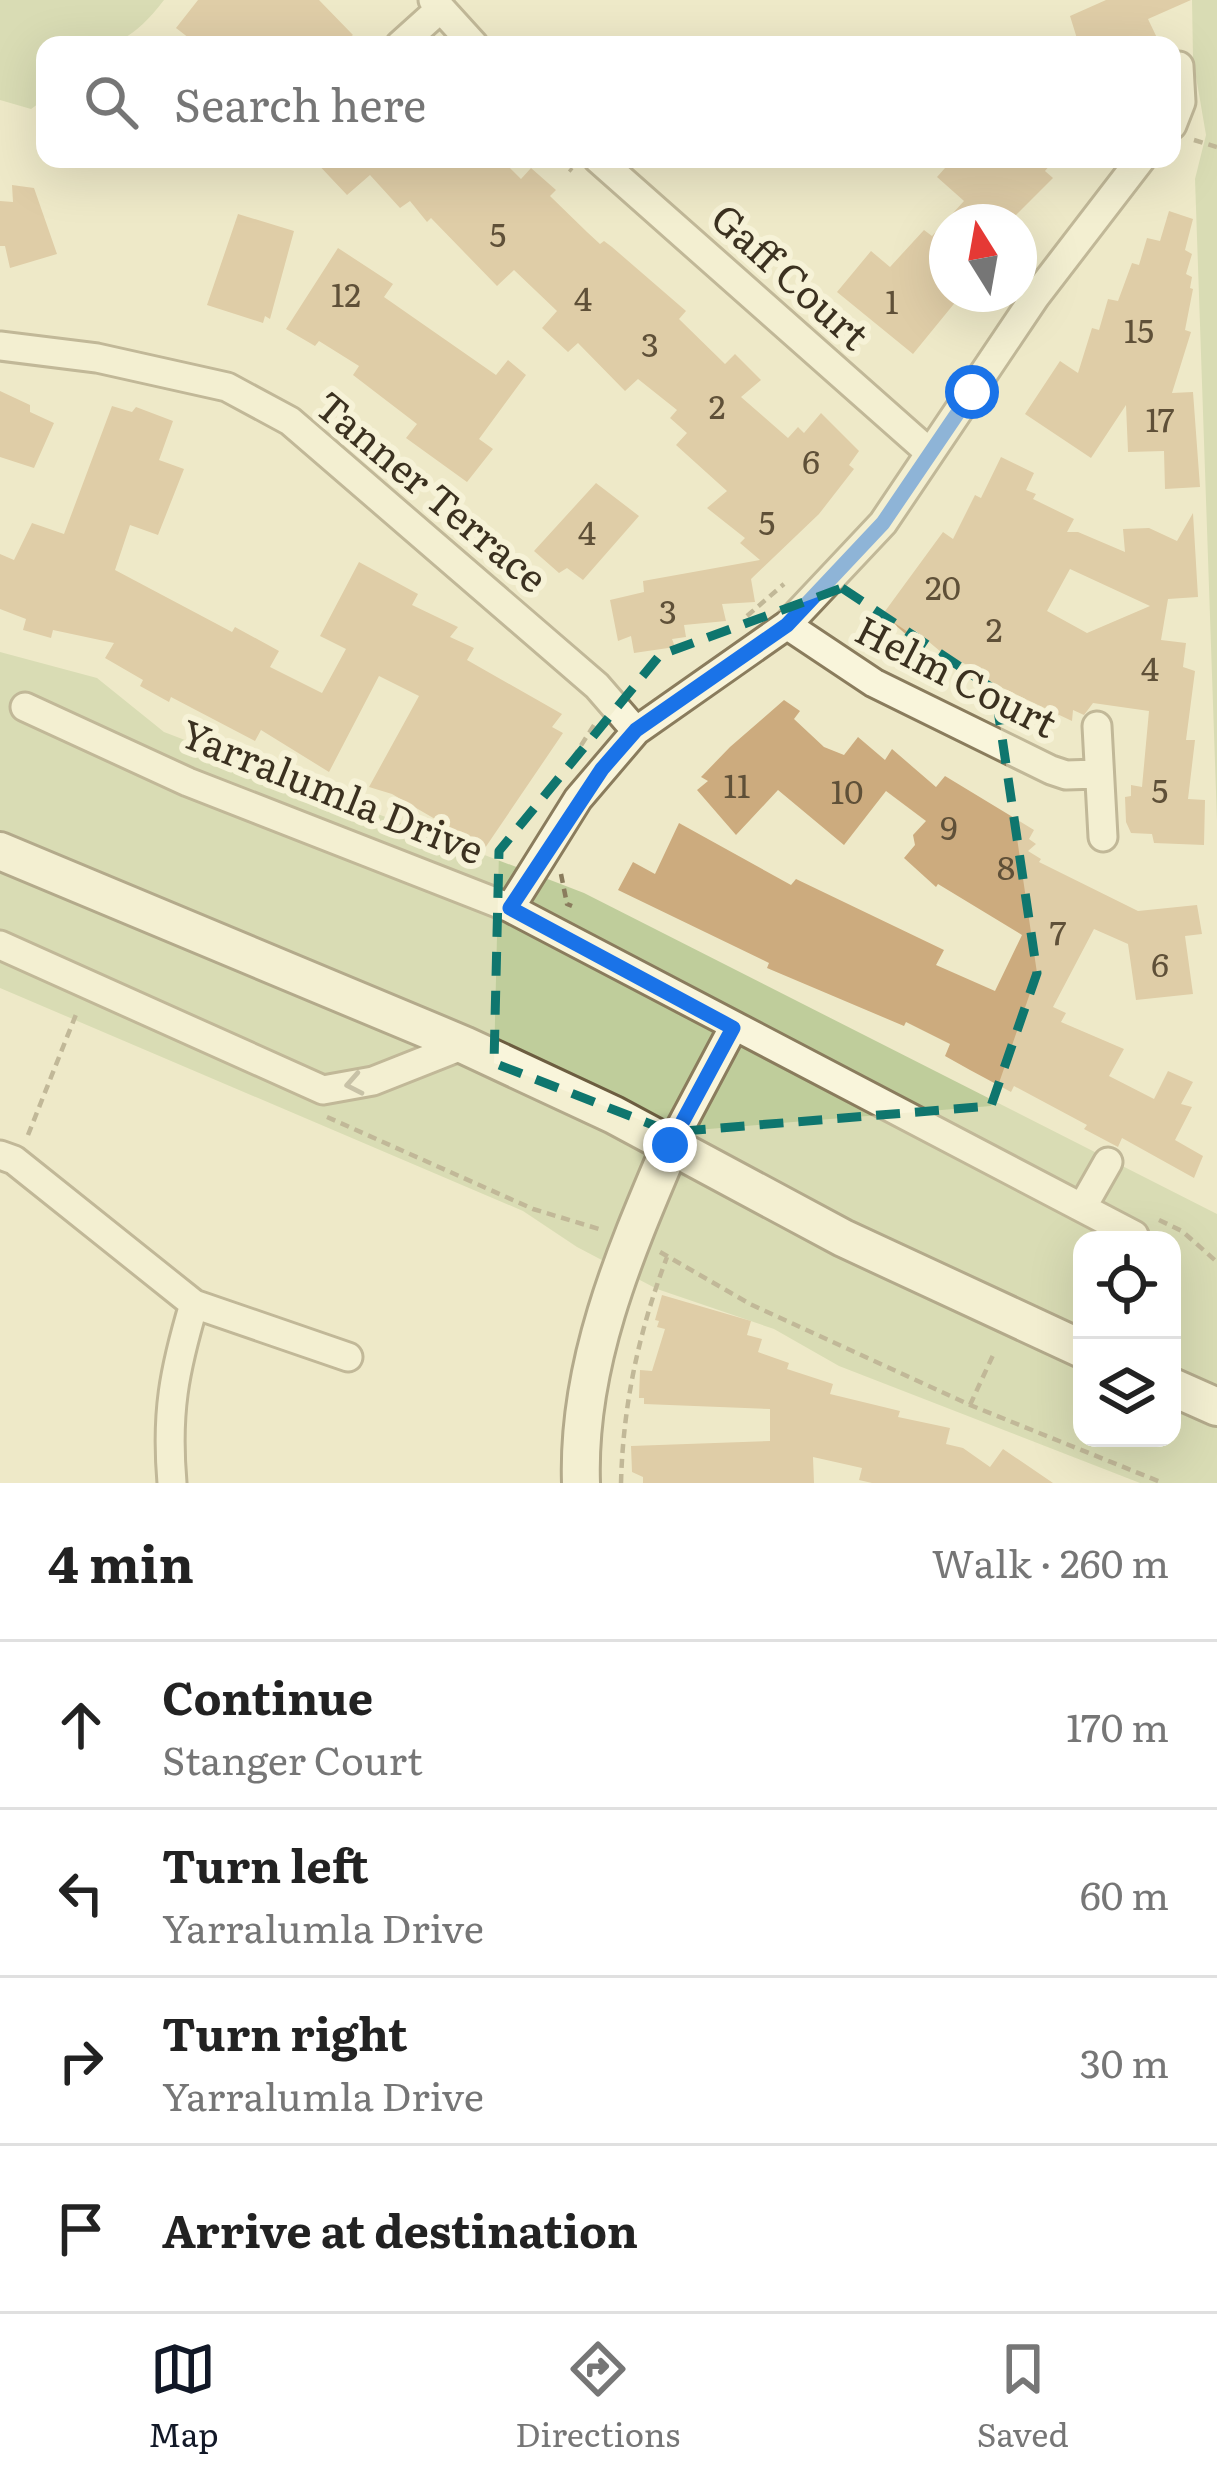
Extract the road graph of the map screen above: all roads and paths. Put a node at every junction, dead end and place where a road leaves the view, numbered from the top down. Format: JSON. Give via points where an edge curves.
{"nodes":[{"id":1,"x":436,"y":4,"type":"edge"},
{"id":2,"x":408,"y":36,"type":"edge"},
{"id":3,"x":466,"y":36,"type":"edge"},
{"id":4,"x":588,"y":168,"type":"edge"},
{"id":5,"x":1134,"y":168,"type":"edge"},
{"id":6,"x":0,"y":346,"type":"edge"},
{"id":7,"x":930,"y":452,"type":"junction"},
{"id":8,"x":785,"y":583,"type":"dead end"},
{"id":9,"x":739,"y":624,"type":"dead end"},
{"id":10,"x":787,"y":625,"type":"junction"},
{"id":11,"x":617,"y":706,"type":"junction"},
{"id":12,"x":25,"y":707,"type":"dead end"},
{"id":13,"x":1097,"y":726,"type":"dead end"},
{"id":14,"x":636,"y":730,"type":"junction"},
{"id":15,"x":564,"y":773,"type":"dead end"},
{"id":16,"x":1098,"y":774,"type":"junction"},
{"id":17,"x":1103,"y":837,"type":"dead end"},
{"id":18,"x":0,"y":851,"type":"edge"},
{"id":19,"x":510,"y":908,"type":"junction"},
{"id":20,"x":0,"y":945,"type":"edge"},
{"id":21,"x":79,"y":1008,"type":"dead end"},
{"id":22,"x":733,"y":1028,"type":"junction"},
{"id":23,"x":464,"y":1046,"type":"junction"},
{"id":24,"x":317,"y":1113,"type":"dead end"},
{"id":25,"x":26,"y":1140,"type":"dead end"},
{"id":26,"x":670,"y":1145,"type":"junction"},
{"id":27,"x":0,"y":1155,"type":"edge"},
{"id":28,"x":1108,"y":1162,"type":"dead end"},
{"id":29,"x":1083,"y":1206,"type":"junction"},
{"id":30,"x":1127,"y":1231,"type":"edge"},
{"id":31,"x":631,"y":1238,"type":"junction"},
{"id":32,"x":667,"y":1257,"type":"junction"},
{"id":33,"x":194,"y":1304,"type":"junction"},
{"id":34,"x":1073,"y":1344,"type":"edge"},
{"id":35,"x":994,"y":1353,"type":"dead end"},
{"id":36,"x":348,"y":1357,"type":"dead end"},
{"id":37,"x":1181,"y":1392,"type":"edge"},
{"id":38,"x":970,"y":1405,"type":"junction"},
{"id":39,"x":1217,"y":1407,"type":"edge"},
{"id":40,"x":172,"y":1483,"type":"edge"},
{"id":41,"x":581,"y":1483,"type":"edge"},
{"id":42,"x":621,"y":1483,"type":"edge"},
{"id":43,"x":1163,"y":1483,"type":"edge"}],
"edges":[{"from":1,"to":2,"type":"street"},
{"from":1,"to":3,"type":"street"},
{"from":4,"to":7,"type":"street","name":"Gaff Court"},
{"from":5,"to":7,"type":"street"},
{"from":6,"to":11,"type":"street","name":"Tanner Terrace","via":[[227,387],[290,421]]},
{"from":7,"to":10,"type":"street","via":[[883,523]]},
{"from":8,"to":9,"type":"path"},
{"from":10,"to":14,"type":"street"},
{"from":10,"to":16,"type":"street","name":"Helm Court","via":[[874,682],[1051,770]]},
{"from":11,"to":14,"type":"street","name":"Tanner Terrace"},
{"from":11,"to":15,"type":"path","via":[[599,717]]},
{"from":12,"to":19,"type":"street","name":"Yarralumla Drive","via":[[188,782]]},
{"from":13,"to":16,"type":"street","name":"Helm Court"},
{"from":14,"to":19,"type":"street","via":[[578,800]]},
{"from":16,"to":17,"type":"street","name":"Helm Court"},
{"from":18,"to":23,"type":"main road"},
{"from":19,"to":22,"type":"street","name":"Yarralumla Drive"},
{"from":23,"to":20,"type":"street","one_way":true,"via":[[373,1081],[322,1090]]},
{"from":21,"to":25,"type":"path"},
{"from":22,"to":26,"type":"street"},
{"from":22,"to":29,"type":"street","name":"Yarralumla Drive"},
{"from":23,"to":26,"type":"main road"},
{"from":24,"to":31,"type":"path","via":[[533,1209]]},
{"from":26,"to":31,"type":"main road"},
{"from":26,"to":34,"type":"main road","via":[[843,1238]]},
{"from":27,"to":33,"type":"street"},
{"from":28,"to":29,"type":"street"},
{"from":29,"to":30,"type":"street","name":"Yarralumla Drive"},
{"from":31,"to":32,"type":"path"},
{"from":31,"to":41,"type":"main road","via":[[587,1386]]},
{"from":32,"to":38,"type":"path"},
{"from":32,"to":42,"type":"path","via":[[629,1385]]},
{"from":33,"to":36,"type":"street"},
{"from":33,"to":40,"type":"street","via":[[168,1416]]},
{"from":35,"to":38,"type":"path"},
{"from":37,"to":39,"type":"main road"},
{"from":38,"to":43,"type":"path"}]}
